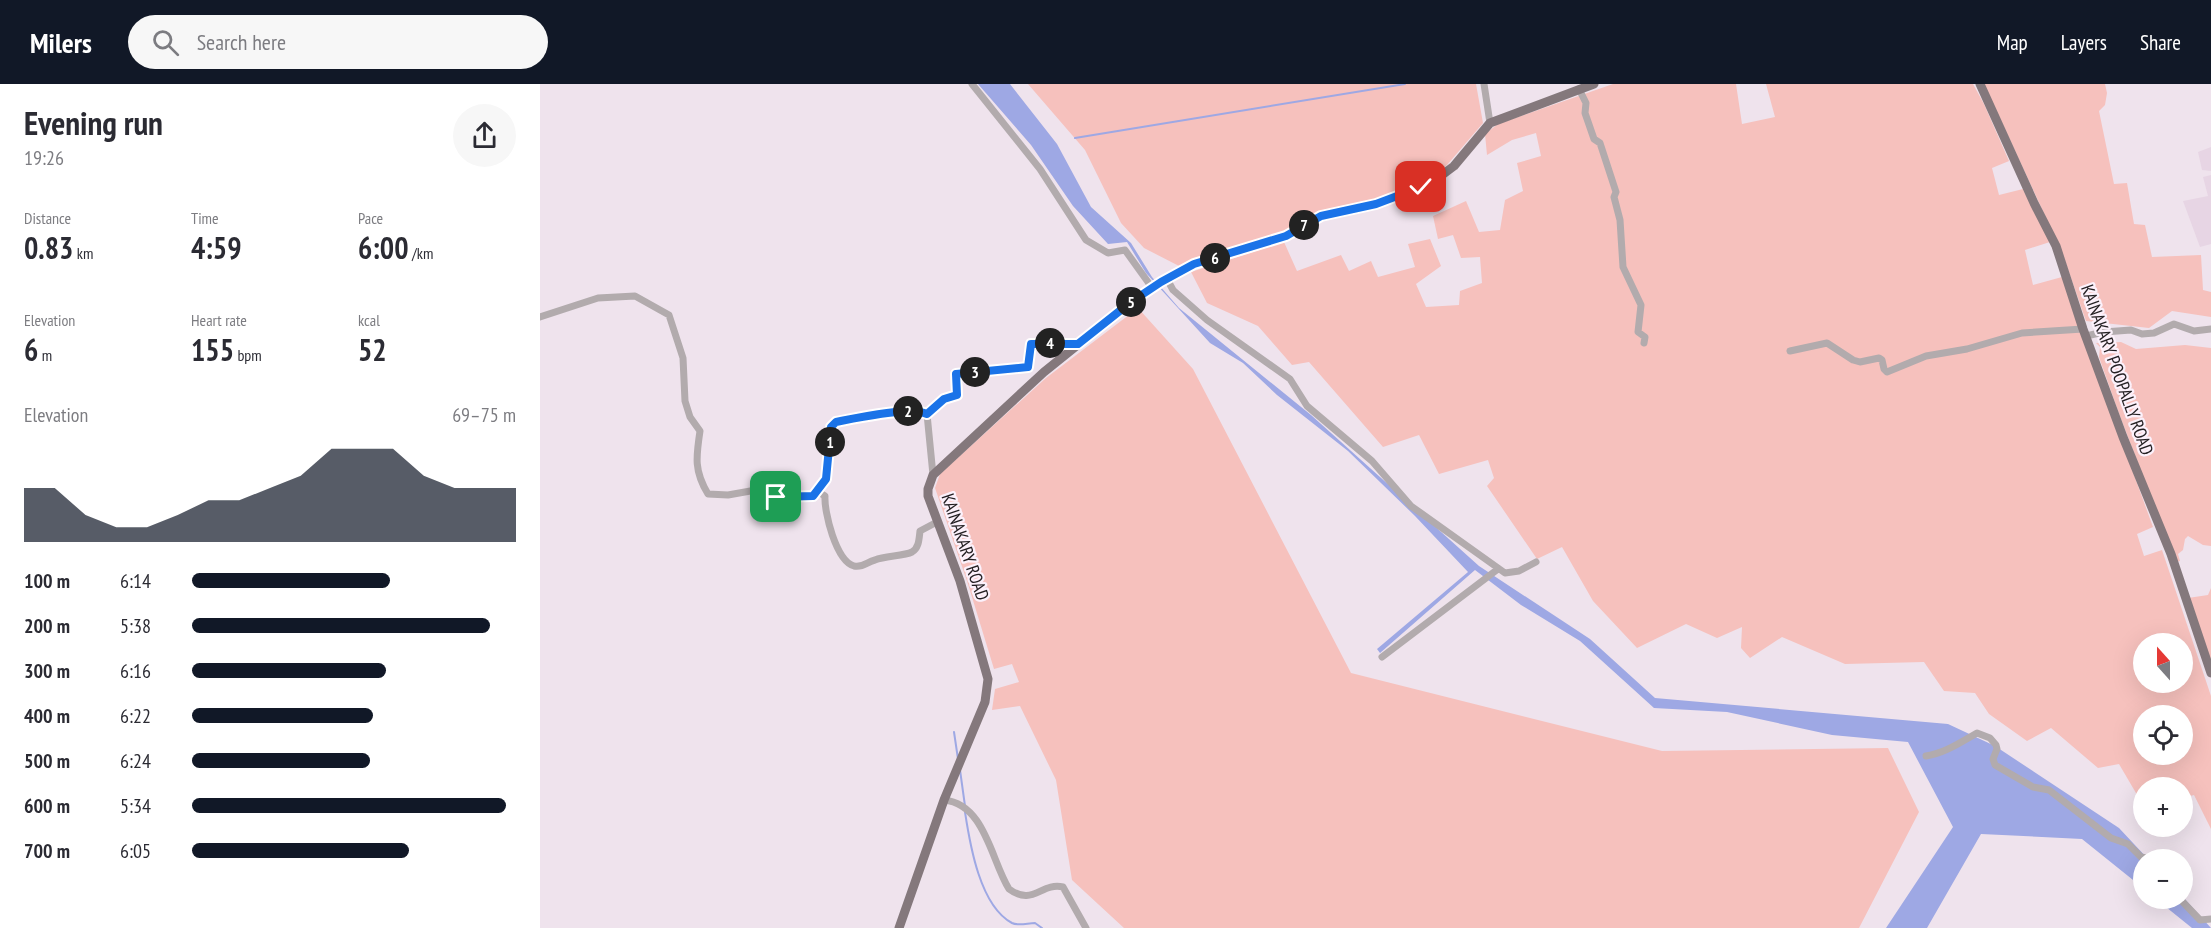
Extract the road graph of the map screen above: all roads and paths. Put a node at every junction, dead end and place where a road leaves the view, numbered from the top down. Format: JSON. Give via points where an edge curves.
{"nodes":[{"id":1,"x":972,"y":84,"type":"edge"},
{"id":2,"x":1484,"y":84,"type":"edge"},
{"id":3,"x":1594,"y":84,"type":"edge"},
{"id":4,"x":1980,"y":84,"type":"edge"},
{"id":5,"x":1579,"y":89,"type":"junction"},
{"id":6,"x":1490,"y":123,"type":"junction"},
{"id":7,"x":1159,"y":285,"type":"junction"},
{"id":8,"x":540,"y":317,"type":"edge"},
{"id":9,"x":2211,"y":329,"type":"edge"},
{"id":10,"x":2084,"y":333,"type":"junction"},
{"id":11,"x":1078,"y":344,"type":"junction"},
{"id":12,"x":1644,"y":344,"type":"dead end"},
{"id":13,"x":1790,"y":351,"type":"dead end"},
{"id":14,"x":927,"y":414,"type":"junction"},
{"id":15,"x":933,"y":475,"type":"junction"},
{"id":16,"x":817,"y":491,"type":"junction"},
{"id":17,"x":937,"y":522,"type":"junction"},
{"id":18,"x":1536,"y":562,"type":"dead end"},
{"id":19,"x":1498,"y":569,"type":"junction"},
{"id":20,"x":1382,"y":657,"type":"dead end"},
{"id":21,"x":2211,"y":673,"type":"edge"},
{"id":22,"x":1926,"y":756,"type":"dead end"},
{"id":23,"x":945,"y":798,"type":"junction"},
{"id":24,"x":2133,"y":849,"type":"edge"},
{"id":25,"x":2190,"y":909,"type":"edge"},
{"id":26,"x":2211,"y":919,"type":"edge"},
{"id":27,"x":898,"y":928,"type":"edge"},
{"id":28,"x":1086,"y":928,"type":"edge"}],
"edges":[{"from":1,"to":7,"type":"street","via":[[1040,169],[1086,240],[1108,253],[1125,250]]},
{"from":2,"to":6,"type":"street"},
{"from":3,"to":5,"type":"main road","name":"KAINAKARY ROAD"},
{"from":4,"to":10,"type":"main road","name":"KAINAKARY POOPALLY ROAD","via":[[2053,237]]},
{"from":5,"to":6,"type":"main road","name":"KAINAKARY ROAD"},
{"from":5,"to":12,"type":"street","via":[[1616,192],[1623,267],[1641,306],[1638,330],[1644,335]]},
{"from":6,"to":7,"type":"main road","name":"KAINAKARY ROAD","via":[[1454,166],[1421,187],[1376,204],[1321,216],[1286,236],[1194,264]]},
{"from":7,"to":11,"type":"main road","name":"KAINAKARY ROAD"},
{"from":7,"to":19,"type":"street","via":[[1173,290],[1207,320],[1280,370],[1307,406],[1372,461],[1411,506]]},
{"from":8,"to":16,"type":"street","via":[[598,298],[635,296],[669,315],[683,358],[685,401],[700,431],[698,477],[708,494],[756,490],[776,497],[813,496]]},
{"from":9,"to":10,"type":"street","via":[[2194,330],[2174,324],[2154,333]]},
{"from":10,"to":13,"type":"street","via":[[2022,333],[1926,356],[1887,372],[1879,358],[1853,360],[1827,343]]},
{"from":10,"to":21,"type":"main road","name":"KAINAKARY POOPALLY ROAD","via":[[2171,554]]},
{"from":11,"to":14,"type":"street","via":[[1031,344],[1028,367],[956,374],[957,395],[944,399]]},
{"from":11,"to":15,"type":"main road","name":"KAINAKARY ROAD"},
{"from":14,"to":15,"type":"street"},
{"from":14,"to":16,"type":"street","via":[[891,413],[836,422],[831,427],[826,479]]},
{"from":15,"to":17,"type":"main road","name":"KAINAKARY ROAD","via":[[928,496]]},
{"from":16,"to":17,"type":"street","via":[[825,496],[840,556],[852,566],[863,567],[873,560],[912,552],[919,544],[920,531]]},
{"from":17,"to":23,"type":"main road","name":"KAINAKARY ROAD","via":[[960,581],[988,679],[985,702]]},
{"from":18,"to":19,"type":"street","via":[[1512,574]]},
{"from":19,"to":20,"type":"street"},
{"from":22,"to":24,"type":"street","via":[[1954,747],[1977,733],[1988,737],[1996,744],[1995,765],[2033,787],[2049,790],[2111,838]]},
{"from":23,"to":27,"type":"main road","name":"KAINAKARY ROAD"},
{"from":23,"to":28,"type":"street","via":[[977,821],[1009,889],[1024,897],[1063,887]]},
{"from":25,"to":26,"type":"street","via":[[2200,920]]}]}
